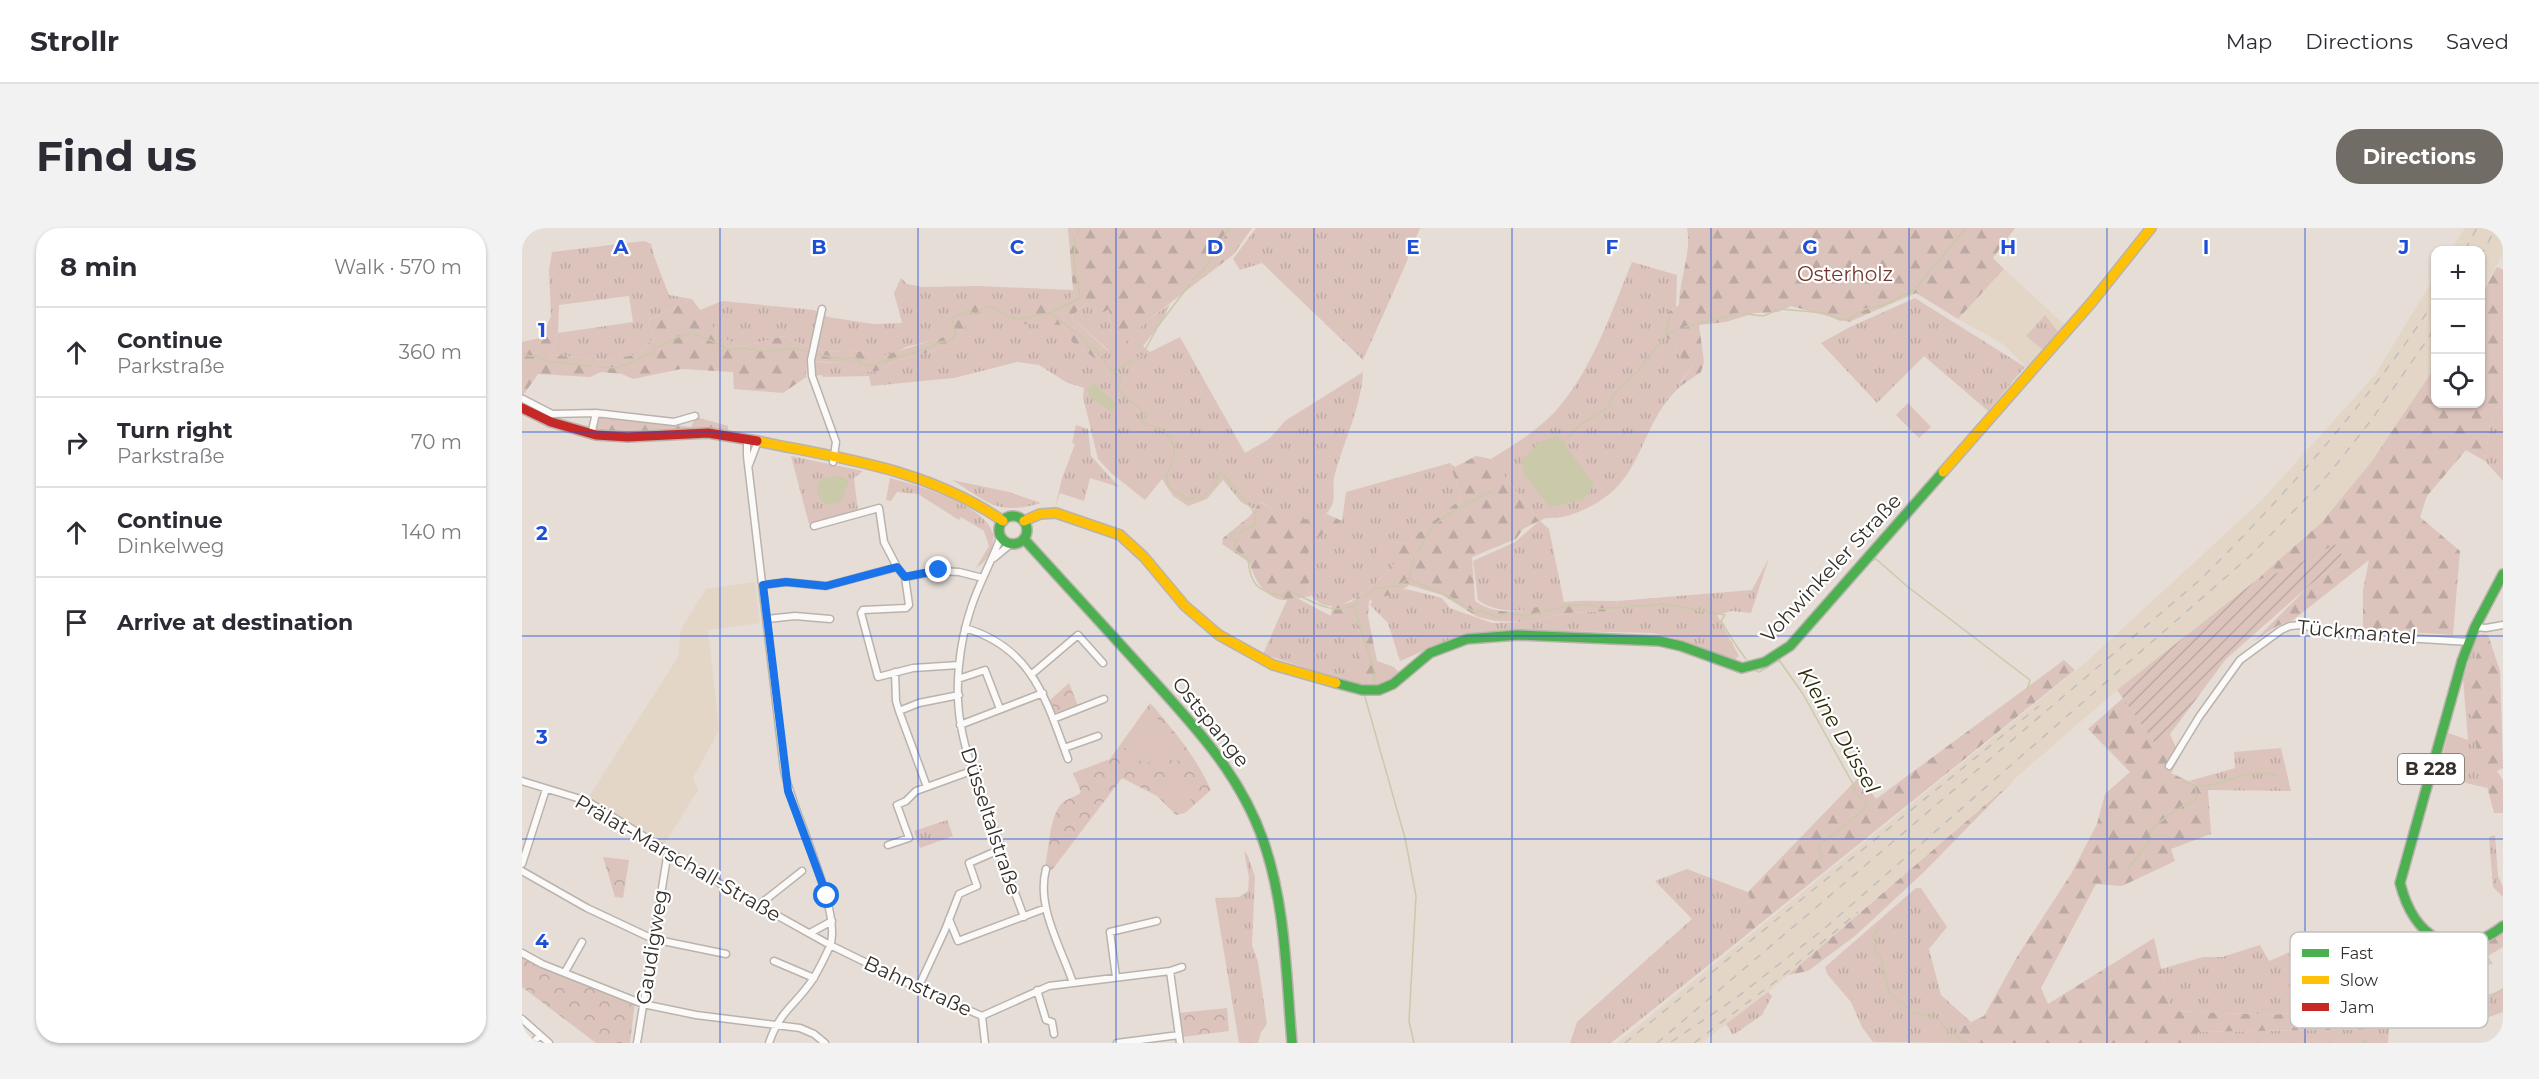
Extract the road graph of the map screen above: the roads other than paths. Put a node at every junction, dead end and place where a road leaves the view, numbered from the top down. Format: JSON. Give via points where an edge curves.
{"nodes":[{"id":1,"x":2151,"y":228,"type":"edge"},
{"id":2,"x":822,"y":309,"type":"dead end"},
{"id":3,"x":523,"y":399,"type":"edge"},
{"id":4,"x":522,"y":408,"type":"edge"},
{"id":5,"x":596,"y":413,"type":"junction"},
{"id":6,"x":695,"y":416,"type":"dead end"},
{"id":7,"x":591,"y":435,"type":"junction"},
{"id":8,"x":747,"y":439,"type":"junction"},
{"id":9,"x":758,"y":441,"type":"junction"},
{"id":10,"x":833,"y":459,"type":"junction"},
{"id":11,"x":749,"y":465,"type":"junction"},
{"id":12,"x":1003,"y":521,"type":"junction"},
{"id":13,"x":1023,"y":521,"type":"junction"},
{"id":14,"x":814,"y":526,"type":"dead end"},
{"id":15,"x":1001,"y":536,"type":"junction"},
{"id":16,"x":1024,"y":539,"type":"junction"},
{"id":17,"x":1012,"y":543,"type":"junction"},
{"id":18,"x":993,"y":558,"type":"junction"},
{"id":19,"x":897,"y":567,"type":"junction"},
{"id":20,"x":2503,"y":574,"type":"edge"},
{"id":21,"x":905,"y":577,"type":"junction"},
{"id":22,"x":983,"y":578,"type":"junction"},
{"id":23,"x":763,"y":585,"type":"junction"},
{"id":24,"x":767,"y":618,"type":"junction"},
{"id":25,"x":830,"y":619,"type":"dead end"},
{"id":26,"x":2503,"y":625,"type":"edge"},
{"id":27,"x":2475,"y":627,"type":"junction"},
{"id":28,"x":965,"y":628,"type":"junction"},
{"id":29,"x":2469,"y":642,"type":"junction"},
{"id":30,"x":1103,"y":663,"type":"dead end"},
{"id":31,"x":959,"y":665,"type":"junction"},
{"id":32,"x":895,"y":672,"type":"junction"},
{"id":33,"x":1032,"y":674,"type":"junction"},
{"id":34,"x":958,"y":679,"type":"junction"},
{"id":35,"x":1043,"y":693,"type":"junction"},
{"id":36,"x":959,"y":695,"type":"junction"},
{"id":37,"x":1104,"y":699,"type":"dead end"},
{"id":38,"x":1000,"y":710,"type":"junction"},
{"id":39,"x":899,"y":711,"type":"junction"},
{"id":40,"x":1053,"y":719,"type":"junction"},
{"id":41,"x":960,"y":725,"type":"junction"},
{"id":42,"x":1098,"y":736,"type":"dead end"},
{"id":43,"x":1064,"y":748,"type":"junction"},
{"id":44,"x":1068,"y":759,"type":"dead end"},
{"id":45,"x":2169,"y":766,"type":"dead end"},
{"id":46,"x":974,"y":770,"type":"junction"},
{"id":47,"x":522,"y":781,"type":"edge"},
{"id":48,"x":927,"y":787,"type":"junction"},
{"id":49,"x":546,"y":789,"type":"junction"},
{"id":50,"x":888,"y":845,"type":"dead end"},
{"id":51,"x":668,"y":850,"type":"junction"},
{"id":52,"x":999,"y":850,"type":"junction"},
{"id":53,"x":522,"y":864,"type":"edge"},
{"id":54,"x":1046,"y":869,"type":"dead end"},
{"id":55,"x":522,"y":871,"type":"edge"},
{"id":56,"x":802,"y":871,"type":"dead end"},
{"id":57,"x":759,"y":905,"type":"junction"},
{"id":58,"x":1046,"y":908,"type":"junction"},
{"id":59,"x":1024,"y":917,"type":"junction"},
{"id":60,"x":949,"y":919,"type":"junction"},
{"id":61,"x":832,"y":921,"type":"junction"},
{"id":62,"x":1157,"y":921,"type":"dead end"},
{"id":63,"x":2503,"y":926,"type":"edge"},
{"id":64,"x":2428,"y":932,"type":"edge"},
{"id":65,"x":810,"y":933,"type":"junction"},
{"id":66,"x":653,"y":939,"type":"junction"},
{"id":67,"x":2488,"y":939,"type":"edge"},
{"id":68,"x":582,"y":942,"type":"dead end"},
{"id":69,"x":830,"y":945,"type":"junction"},
{"id":70,"x":522,"y":953,"type":"edge"},
{"id":71,"x":726,"y":954,"type":"dead end"},
{"id":72,"x":774,"y":962,"type":"dead end"},
{"id":73,"x":1182,"y":967,"type":"dead end"},
{"id":74,"x":1170,"y":970,"type":"junction"},
{"id":75,"x":565,"y":972,"type":"junction"},
{"id":76,"x":813,"y":978,"type":"junction"},
{"id":77,"x":1116,"y":978,"type":"junction"},
{"id":78,"x":1073,"y":983,"type":"junction"},
{"id":79,"x":918,"y":988,"type":"junction"},
{"id":80,"x":1037,"y":990,"type":"junction"},
{"id":81,"x":642,"y":1004,"type":"junction"},
{"id":82,"x":982,"y":1016,"type":"junction"},
{"id":83,"x":522,"y":1019,"type":"edge"},
{"id":84,"x":775,"y":1025,"type":"junction"},
{"id":85,"x":1054,"y":1034,"type":"dead end"},
{"id":86,"x":540,"y":1035,"type":"junction"},
{"id":87,"x":1179,"y":1035,"type":"junction"},
{"id":88,"x":533,"y":1043,"type":"edge"},
{"id":89,"x":549,"y":1043,"type":"edge"},
{"id":90,"x":637,"y":1043,"type":"edge"},
{"id":91,"x":769,"y":1043,"type":"edge"},
{"id":92,"x":825,"y":1043,"type":"edge"},
{"id":93,"x":985,"y":1043,"type":"edge"},
{"id":94,"x":1117,"y":1043,"type":"edge"},
{"id":95,"x":1180,"y":1043,"type":"edge"},
{"id":96,"x":1292,"y":1043,"type":"edge"}],
"edges":[{"from":1,"to":13,"type":"main road","name":"Vohwinkeler Straße","via":[[2092,303],[1788,647],[1752,667],[1733,667],[1659,641],[1491,637],[1442,647],[1393,684],[1379,690],[1362,690],[1273,665],[1219,635],[1185,606],[1144,557],[1120,536],[1056,513]]},
{"from":2,"to":10,"type":"street","via":[[812,351],[812,376],[836,442]]},
{"from":3,"to":5,"type":"street","via":[[548,413]]},
{"from":4,"to":7,"type":"main road","via":[[541,420]]},
{"from":5,"to":6,"type":"street","via":[[674,422]]},
{"from":5,"to":7,"type":"street"},
{"from":7,"to":8,"type":"main road","via":[[706,433]]},
{"from":8,"to":9,"type":"main road"},
{"from":8,"to":11,"type":"street"},
{"from":9,"to":10,"type":"main road"},
{"from":9,"to":11,"type":"street"},
{"from":10,"to":12,"type":"main road","via":[[934,482]]},
{"from":11,"to":23,"type":"street"},
{"from":12,"to":13,"type":"main road","via":[[1013,516]]},
{"from":12,"to":15,"type":"main road"},
{"from":13,"to":16,"type":"main road","via":[[1027,530]]},
{"from":14,"to":19,"type":"street","via":[[879,508],[884,542]]},
{"from":15,"to":17,"type":"main road"},
{"from":15,"to":18,"type":"street","name":"Düsseltalstraße"},
{"from":16,"to":17,"type":"main road"},
{"from":16,"to":96,"type":"main road","name":"Ostspange","via":[[1200,732],[1246,798],[1265,844],[1276,888]]},
{"from":17,"to":18,"type":"street","name":"Düsseltalstraße"},
{"from":18,"to":22,"type":"street","name":"Düsseltalstraße"},
{"from":19,"to":21,"type":"street"},
{"from":19,"to":23,"type":"street","via":[[826,586],[786,582]]},
{"from":20,"to":27,"type":"main road","number":"B 228"},
{"from":21,"to":22,"type":"street","via":[[939,570]]},
{"from":21,"to":32,"type":"street","via":[[909,600],[906,608],[861,613],[878,677]]},
{"from":22,"to":28,"type":"street","name":"Düsseltalstraße"},
{"from":23,"to":24,"type":"street"},
{"from":24,"to":25,"type":"street"},
{"from":24,"to":61,"type":"street","via":[[788,791],[827,896]]},
{"from":26,"to":27,"type":"street"},
{"from":27,"to":29,"type":"main road","number":"B 228"},
{"from":28,"to":31,"type":"street","name":"Düsseltalstraße"},
{"from":28,"to":33,"type":"street","via":[[1001,643]]},
{"from":29,"to":45,"type":"street","name":"Tückmantel","via":[[2341,634],[2290,626],[2240,660]]},
{"from":29,"to":64,"type":"main road","number":"B 228","via":[[2400,883],[2415,919]]},
{"from":30,"to":33,"type":"street","via":[[1078,635]]},
{"from":31,"to":32,"type":"street"},
{"from":31,"to":34,"type":"street","name":"Düsseltalstraße"},
{"from":32,"to":39,"type":"street"},
{"from":33,"to":35,"type":"street"},
{"from":34,"to":36,"type":"street","name":"Düsseltalstraße"},
{"from":34,"to":38,"type":"street","via":[[985,670]]},
{"from":35,"to":38,"type":"street","name":"Düsseltalstraße"},
{"from":35,"to":40,"type":"street"},
{"from":36,"to":39,"type":"street"},
{"from":36,"to":41,"type":"street","name":"Düsseltalstraße"},
{"from":37,"to":40,"type":"street"},
{"from":38,"to":41,"type":"street","name":"Düsseltalstraße"},
{"from":39,"to":48,"type":"street"},
{"from":40,"to":43,"type":"street"},
{"from":41,"to":46,"type":"street","name":"Düsseltalstraße"},
{"from":42,"to":43,"type":"street"},
{"from":43,"to":44,"type":"street"},
{"from":46,"to":48,"type":"street"},
{"from":46,"to":52,"type":"street","name":"Düsseltalstraße"},
{"from":47,"to":49,"type":"street","name":"Prälat-Marschall-Straße"},
{"from":48,"to":50,"type":"street","via":[[897,805],[909,838]]},
{"from":49,"to":51,"type":"street","name":"Prälat-Marschall-Straße","via":[[587,801]]},
{"from":49,"to":53,"type":"street"},
{"from":51,"to":57,"type":"street","name":"Prälat-Marschall-Straße"},
{"from":51,"to":66,"type":"street","name":"Gaudigweg"},
{"from":52,"to":59,"type":"street","name":"Düsseltalstraße"},
{"from":52,"to":60,"type":"street","via":[[969,863],[977,886],[959,894]]},
{"from":54,"to":58,"type":"street"},
{"from":55,"to":66,"type":"street","via":[[604,917]]},
{"from":56,"to":57,"type":"street"},
{"from":57,"to":65,"type":"street","name":"Prälat-Marschall-Straße"},
{"from":58,"to":59,"type":"street"},
{"from":58,"to":78,"type":"street"},
{"from":59,"to":60,"type":"street","via":[[958,941]]},
{"from":60,"to":79,"type":"street"},
{"from":61,"to":65,"type":"street"},
{"from":61,"to":69,"type":"street"},
{"from":62,"to":77,"type":"street","via":[[1110,932]]},
{"from":63,"to":67,"type":"main road","number":"B 228"},
{"from":65,"to":69,"type":"street","name":"Prälat-Marschall-Straße"},
{"from":66,"to":71,"type":"street"},
{"from":66,"to":81,"type":"street","name":"Gaudigweg"},
{"from":68,"to":75,"type":"street"},
{"from":69,"to":76,"type":"street"},
{"from":69,"to":79,"type":"street","name":"Bahnstraße"},
{"from":70,"to":75,"type":"street"},
{"from":72,"to":76,"type":"street"},
{"from":73,"to":74,"type":"street"},
{"from":74,"to":77,"type":"street"},
{"from":74,"to":87,"type":"street"},
{"from":75,"to":81,"type":"street"},
{"from":76,"to":84,"type":"street"},
{"from":77,"to":78,"type":"street"},
{"from":78,"to":80,"type":"street"},
{"from":79,"to":82,"type":"street","name":"Bahnstraße"},
{"from":80,"to":82,"type":"street"},
{"from":80,"to":85,"type":"street"},
{"from":81,"to":84,"type":"street"},
{"from":81,"to":90,"type":"street","name":"Gaudigweg"},
{"from":82,"to":93,"type":"street","name":"Bahnstraße"},
{"from":83,"to":86,"type":"street"},
{"from":84,"to":91,"type":"street"},
{"from":84,"to":92,"type":"street","via":[[800,1028]]},
{"from":86,"to":88,"type":"street"},
{"from":86,"to":89,"type":"street"},
{"from":87,"to":94,"type":"street"},
{"from":87,"to":95,"type":"street"}]}
